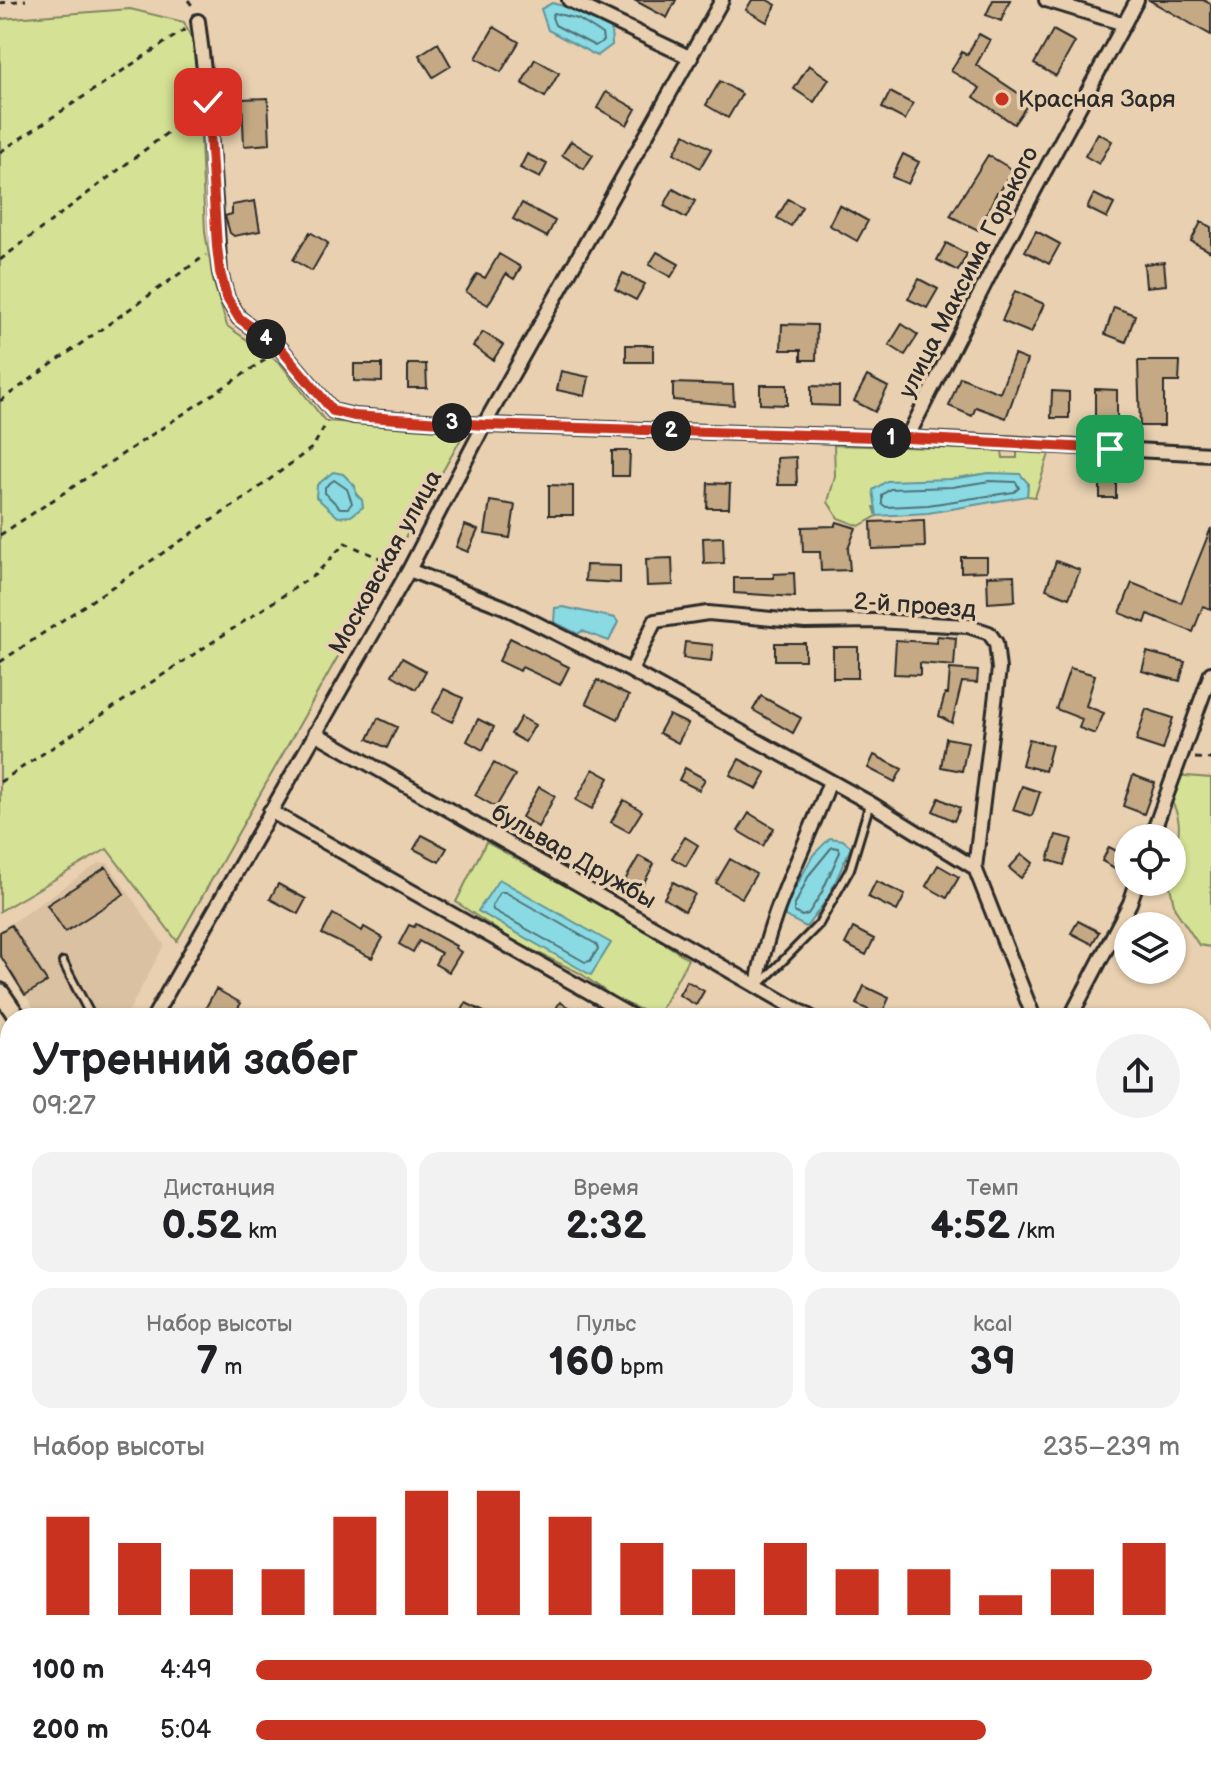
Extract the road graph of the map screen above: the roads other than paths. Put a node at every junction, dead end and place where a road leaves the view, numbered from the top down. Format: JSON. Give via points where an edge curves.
{"nodes":[{"id":1,"x":569,"y":0,"type":"edge"},
{"id":2,"x":722,"y":0,"type":"edge"},
{"id":3,"x":1046,"y":0,"type":"edge"},
{"id":4,"x":1137,"y":0,"type":"edge"},
{"id":5,"x":198,"y":21,"type":"road end"},
{"id":6,"x":1124,"y":24,"type":"junction"},
{"id":7,"x":691,"y":58,"type":"junction"},
{"id":8,"x":484,"y":425,"type":"junction"},
{"id":9,"x":907,"y":438,"type":"junction"},
{"id":10,"x":1211,"y":454,"type":"edge"},
{"id":11,"x":409,"y":570,"type":"junction"},
{"id":12,"x":631,"y":671,"type":"junction"},
{"id":13,"x":1211,"y":673,"type":"edge"},
{"id":14,"x":315,"y":733,"type":"junction"},
{"id":15,"x":830,"y":781,"type":"junction"},
{"id":16,"x":870,"y":803,"type":"junction"},
{"id":17,"x":270,"y":811,"type":"junction"},
{"id":18,"x":1156,"y":824,"type":"edge"},
{"id":19,"x":975,"y":868,"type":"junction"},
{"id":20,"x":1132,"y":896,"type":"edge"},
{"id":21,"x":63,"y":962,"type":"dead end"},
{"id":22,"x":757,"y":986,"type":"junction"},
{"id":23,"x":87,"y":1008,"type":"edge"},
{"id":24,"x":159,"y":1008,"type":"edge"},
{"id":25,"x":617,"y":1008,"type":"edge"},
{"id":26,"x":795,"y":1008,"type":"edge"},
{"id":27,"x":1030,"y":1008,"type":"edge"},
{"id":28,"x":1075,"y":1008,"type":"edge"}],
"edges":[{"from":1,"to":7,"type":"street"},
{"from":2,"to":7,"type":"street","name":"Московская улица"},
{"from":3,"to":6,"type":"street"},
{"from":4,"to":6,"type":"street","name":"улица Максима Горького"},
{"from":5,"to":8,"type":"street","via":[[220,272],[239,318],[281,349],[333,411]]},
{"from":6,"to":9,"type":"street","name":"улица Максима Горького"},
{"from":7,"to":8,"type":"street","name":"Московская улица"},
{"from":8,"to":9,"type":"street"},
{"from":8,"to":11,"type":"street","name":"Московская улица"},
{"from":9,"to":10,"type":"street"},
{"from":11,"to":12,"type":"street","via":[[504,607]]},
{"from":11,"to":14,"type":"street","name":"Московская улица"},
{"from":12,"to":15,"type":"street"},
{"from":12,"to":19,"type":"street","name":"2-й проезд","via":[[655,621],[708,613],[805,622],[968,626],[989,633],[996,643],[999,669]]},
{"from":13,"to":18,"type":"street"},
{"from":14,"to":17,"type":"street","name":"Московская улица"},
{"from":14,"to":22,"type":"street","name":"бульвар Дружбы"},
{"from":15,"to":16,"type":"street"},
{"from":15,"to":22,"type":"street","via":[[780,897]]},
{"from":16,"to":19,"type":"street"},
{"from":16,"to":22,"type":"lane","via":[[850,869],[819,924]]},
{"from":17,"to":24,"type":"street","name":"Московская улица"},
{"from":17,"to":25,"type":"street"},
{"from":19,"to":27,"type":"street","name":"2-й проезд"},
{"from":20,"to":28,"type":"street"},
{"from":21,"to":23,"type":"lane"},
{"from":22,"to":26,"type":"street","name":"бульвар Дружбы"}]}
